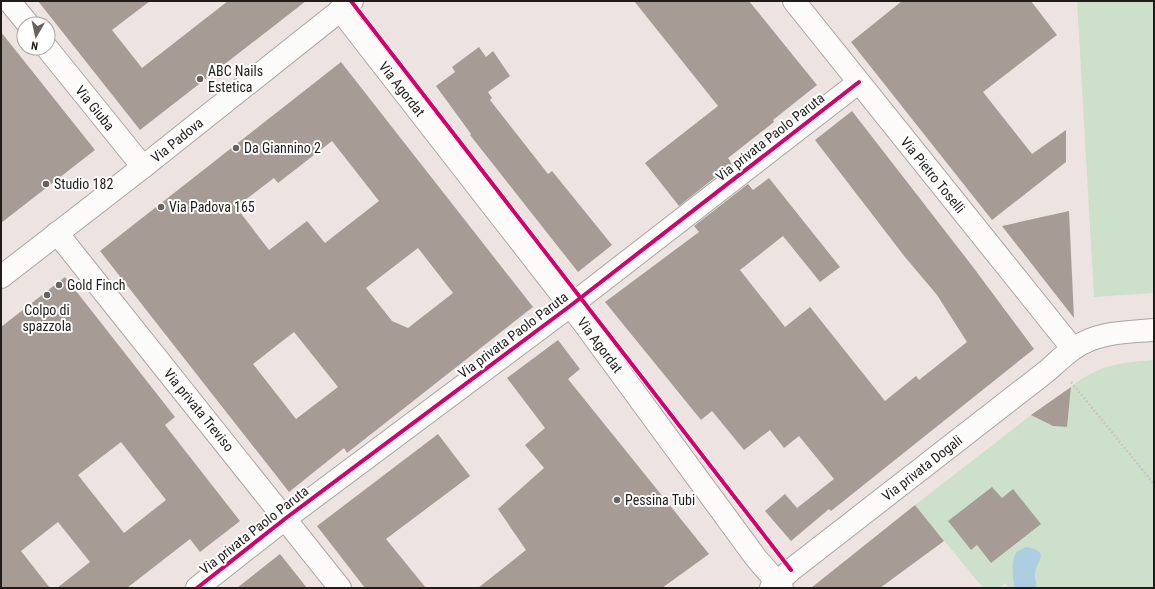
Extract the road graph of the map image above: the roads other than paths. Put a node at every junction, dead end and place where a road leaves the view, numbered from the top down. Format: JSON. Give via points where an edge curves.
{"nodes":[{"id":1,"x":9,"y":1,"type":"edge"},
{"id":2,"x":794,"y":1,"type":"edge"},
{"id":3,"x":346,"y":6,"type":"edge"},
{"id":4,"x":21,"y":16,"type":"edge"},
{"id":5,"x":53,"y":56,"type":"edge"},
{"id":6,"x":859,"y":82,"type":"junction"},
{"id":7,"x":143,"y":168,"type":"junction"},
{"id":8,"x":57,"y":233,"type":"junction"},
{"id":9,"x":1,"y":277,"type":"edge"},
{"id":10,"x":570,"y":306,"type":"junction"},
{"id":11,"x":1154,"y":330,"type":"edge"},
{"id":12,"x":1073,"y":349,"type":"junction"},
{"id":13,"x":286,"y":518,"type":"junction"},
{"id":14,"x":777,"y":586,"type":"edge"},
{"id":15,"x":197,"y":588,"type":"edge"},
{"id":16,"x":340,"y":588,"type":"edge"}],
"edges":[{"from":1,"to":4,"type":"street"},
{"from":2,"to":6,"type":"street","name":"Via Pietro Toselli"},
{"from":3,"to":7,"type":"street","name":"Via Padova"},
{"from":3,"to":10,"type":"street","name":"Via Agordat"},
{"from":5,"to":7,"type":"street","name":"Via Giuba"},
{"from":6,"to":10,"type":"street","name":"Via privata Paolo Paruta"},
{"from":6,"to":12,"type":"street","name":"Via Pietro Toselli"},
{"from":7,"to":8,"type":"street","name":"Via Padova"},
{"from":8,"to":9,"type":"street","name":"Via Padova"},
{"from":8,"to":13,"type":"street","name":"Via privata Treviso"},
{"from":10,"to":13,"type":"street","name":"Via privata Paolo Paruta"},
{"from":10,"to":14,"type":"street","name":"Via Agordat"},
{"from":11,"to":12,"type":"street","name":"Via privata Dogali","via":[[1100,336]]},
{"from":12,"to":14,"type":"street","name":"Via privata Dogali"},
{"from":13,"to":15,"type":"street","name":"Via privata Paolo Paruta"},
{"from":13,"to":16,"type":"street","name":"Via privata Treviso"}]}
